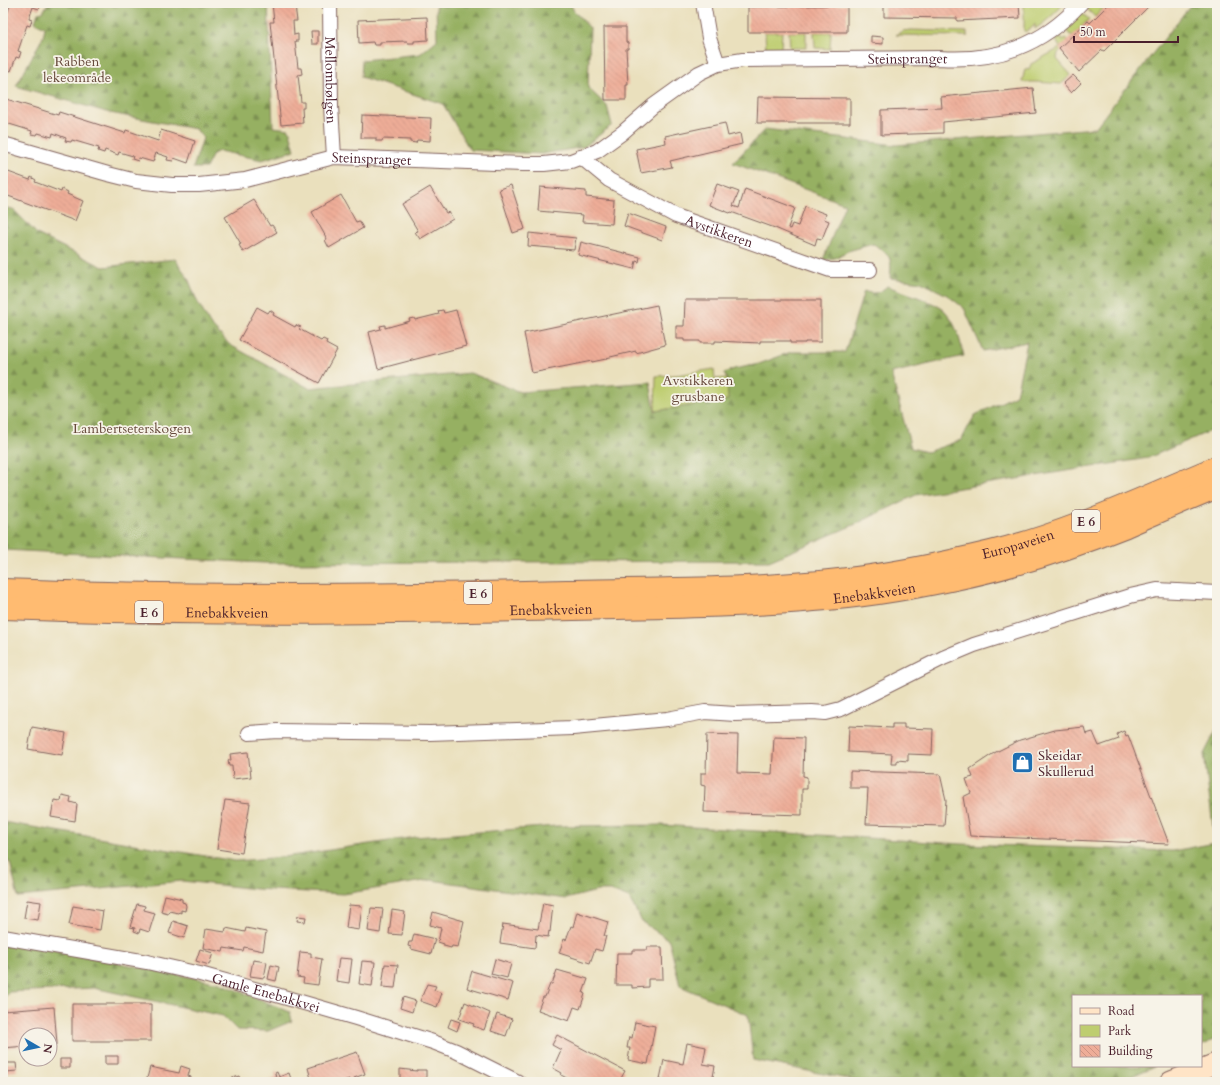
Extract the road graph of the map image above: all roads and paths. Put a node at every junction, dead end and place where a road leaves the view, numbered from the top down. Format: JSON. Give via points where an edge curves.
{"nodes":[{"id":1,"x":330,"y":3,"type":"edge"},
{"id":2,"x":703,"y":3,"type":"edge"},
{"id":3,"x":1081,"y":3,"type":"edge"},
{"id":4,"x":718,"y":64,"type":"junction"},
{"id":5,"x":3,"y":144,"type":"edge"},
{"id":6,"x":334,"y":157,"type":"junction"},
{"id":7,"x":581,"y":157,"type":"junction"},
{"id":8,"x":870,"y":270,"type":"dead end"},
{"id":9,"x":1217,"y":467,"type":"edge"},
{"id":10,"x":1217,"y":486,"type":"edge"},
{"id":11,"x":951,"y":562,"type":"joint"},
{"id":12,"x":999,"y":568,"type":"joint"},
{"id":13,"x":3,"y":590,"type":"edge"},
{"id":14,"x":1217,"y":593,"type":"edge"},
{"id":15,"x":3,"y":608,"type":"edge"},
{"id":16,"x":249,"y":733,"type":"dead end"},
{"id":17,"x":3,"y":937,"type":"edge"},
{"id":18,"x":1217,"y":1063,"type":"edge"},
{"id":19,"x":518,"y":1082,"type":"edge"},
{"id":20,"x":1170,"y":1082,"type":"edge"}],
"edges":[{"from":1,"to":6,"type":"street","name":"Mellombølgen"},
{"from":2,"to":4,"type":"street","via":[[709,38]]},
{"from":3,"to":4,"type":"street","name":"Steinspranget","via":[[1038,39],[1014,50],[983,58],[749,60]]},
{"from":4,"to":7,"type":"street","name":"Steinspranget","via":[[670,93],[596,151]]},
{"from":5,"to":6,"type":"street","name":"Steinspranget","via":[[136,181],[172,185],[245,180]]},
{"from":6,"to":7,"type":"street","name":"Steinspranget","via":[[537,164],[571,161]]},
{"from":7,"to":8,"type":"street","name":"Avstikkeren","via":[[609,180],[676,216],[830,270]]},
{"from":9,"to":11,"type":"highway","name":"Europaveien","number":"E 6","via":[[1077,525]]},
{"from":10,"to":12,"type":"highway","name":"Europaveien","number":"E 6","via":[[1103,534]]},
{"from":11,"to":13,"type":"highway","name":"Enebakkveien","number":"E 6","via":[[841,580],[788,585],[699,588],[368,595]]},
{"from":12,"to":15,"type":"highway","name":"Enebakkveien","number":"E 6","via":[[943,582],[879,593],[744,604],[294,613]]},
{"from":14,"to":16,"type":"street","via":[[1157,590],[1130,596],[974,645],[841,709],[825,714],[705,712],[667,719],[565,729],[430,733]]},
{"from":17,"to":19,"type":"street","name":"Gamle Enebakkvei","via":[[148,962],[266,992],[434,1042],[456,1050]]},
{"from":18,"to":20,"type":"main road"}]}
